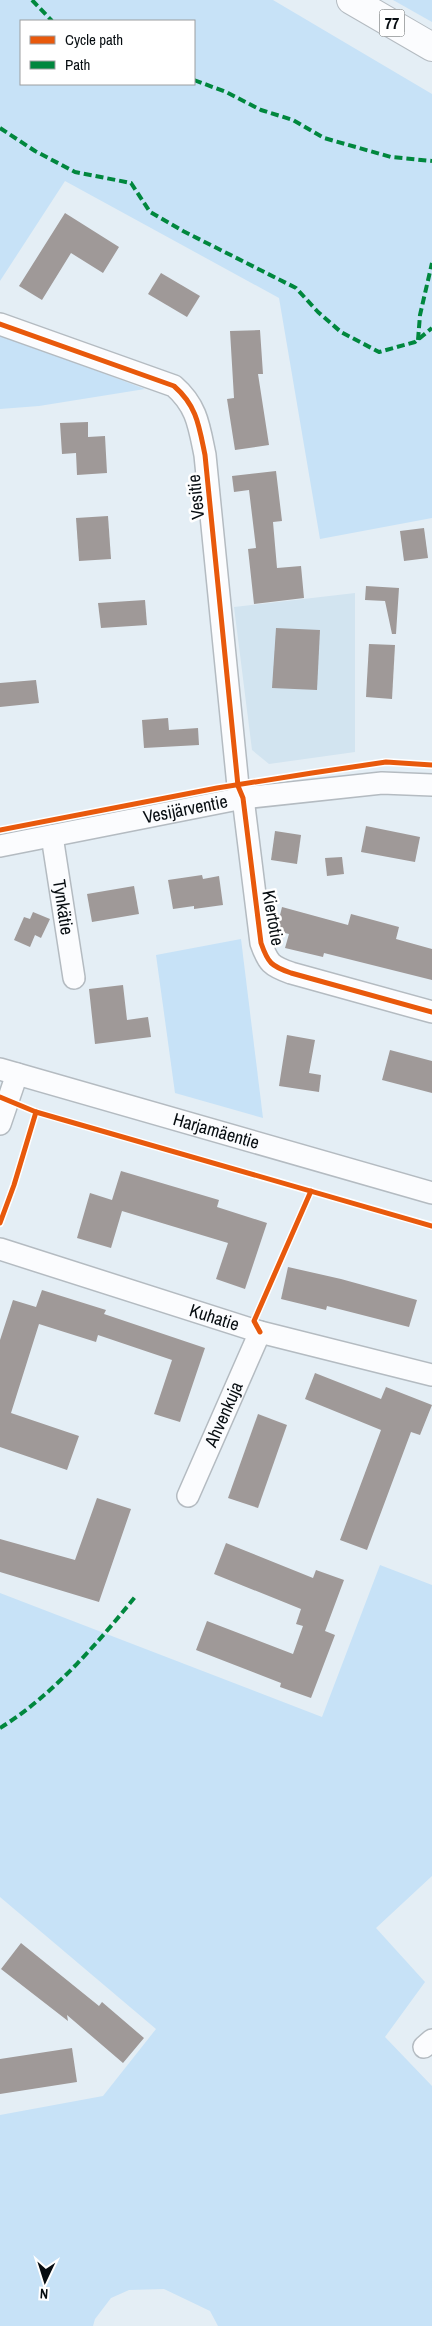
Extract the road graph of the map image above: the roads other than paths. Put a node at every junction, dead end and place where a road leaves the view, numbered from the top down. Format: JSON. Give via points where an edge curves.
{"nodes":[{"id":1,"x":351,"y":0,"type":"edge"},
{"id":2,"x":432,"y":47,"type":"edge"},
{"id":3,"x":0,"y":324,"type":"edge"},
{"id":4,"x":432,"y":785,"type":"edge"},
{"id":5,"x":242,"y":798,"type":"junction"},
{"id":6,"x":52,"y":836,"type":"junction"},
{"id":7,"x":0,"y":846,"type":"edge"},
{"id":8,"x":74,"y":978,"type":"dead end"},
{"id":9,"x":432,"y":1012,"type":"edge"},
{"id":10,"x":9,"y":1072,"type":"edge"},
{"id":11,"x":0,"y":1124,"type":"edge"},
{"id":12,"x":432,"y":1193,"type":"edge"},
{"id":13,"x":0,"y":1249,"type":"edge"},
{"id":14,"x":260,"y":1332,"type":"junction"},
{"id":15,"x":432,"y":1375,"type":"edge"},
{"id":16,"x":188,"y":1496,"type":"dead end"}],
"edges":[{"from":1,"to":2,"type":"main road","number":"77"},
{"from":3,"to":5,"type":"street","name":"Vesitie","via":[[174,386],[188,398],[199,425],[205,455],[238,786]]},
{"from":4,"to":5,"type":"street","name":"Vesijärventie","via":[[382,782]]},
{"from":5,"to":6,"type":"street","name":"Vesijärventie"},
{"from":5,"to":9,"type":"street","name":"Kiertotie","via":[[261,943],[267,960],[291,973]]},
{"from":6,"to":7,"type":"street","name":"Vesijärventie"},
{"from":6,"to":8,"type":"street","name":"Tynkätie"},
{"from":10,"to":11,"type":"street"},
{"from":10,"to":12,"type":"street","name":"Harjamäentie"},
{"from":13,"to":14,"type":"street","name":"Kuhatie"},
{"from":14,"to":15,"type":"street","name":"Kuhatie"},
{"from":14,"to":16,"type":"street","name":"Ahvenkuja"}]}
